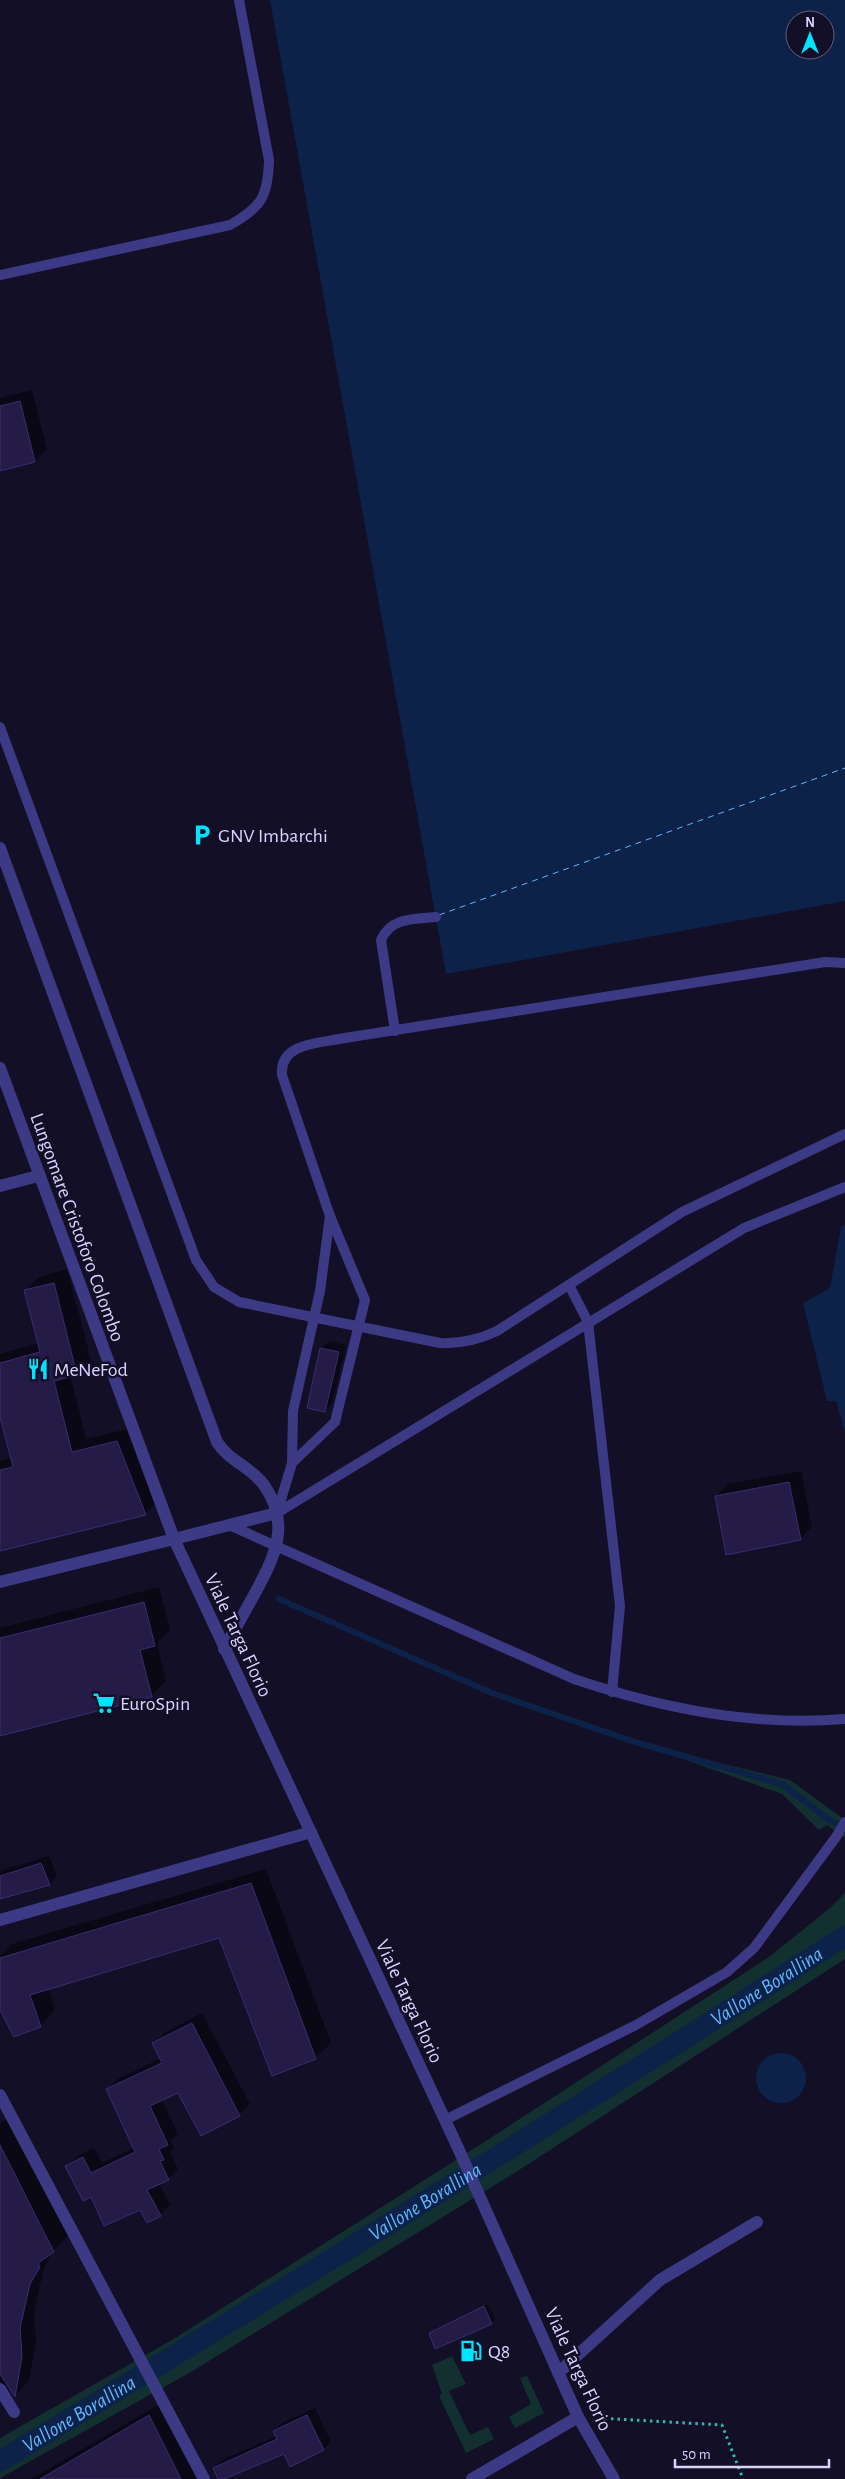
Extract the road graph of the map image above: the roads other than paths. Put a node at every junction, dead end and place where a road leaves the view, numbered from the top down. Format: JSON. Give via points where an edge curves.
{"nodes":[{"id":1,"x":239,"y":0,"type":"edge"},
{"id":2,"x":0,"y":275,"type":"edge"},
{"id":3,"x":0,"y":727,"type":"edge"},
{"id":4,"x":0,"y":848,"type":"edge"},
{"id":5,"x":436,"y":917,"type":"dead end"},
{"id":6,"x":845,"y":963,"type":"edge"},
{"id":7,"x":395,"y":1031,"type":"junction"},
{"id":8,"x":0,"y":1068,"type":"edge"},
{"id":9,"x":845,"y":1134,"type":"edge"},
{"id":10,"x":38,"y":1176,"type":"junction"},
{"id":11,"x":0,"y":1186,"type":"edge"},
{"id":12,"x":845,"y":1186,"type":"edge"},
{"id":13,"x":330,"y":1216,"type":"junction"},
{"id":14,"x":569,"y":1285,"type":"junction"},
{"id":15,"x":314,"y":1317,"type":"junction"},
{"id":16,"x":588,"y":1322,"type":"junction"},
{"id":17,"x":358,"y":1326,"type":"junction"},
{"id":18,"x":292,"y":1463,"type":"junction"},
{"id":19,"x":277,"y":1513,"type":"junction"},
{"id":20,"x":229,"y":1525,"type":"junction"},
{"id":21,"x":174,"y":1539,"type":"junction"},
{"id":22,"x":276,"y":1547,"type":"junction"},
{"id":23,"x":0,"y":1582,"type":"edge"},
{"id":24,"x":224,"y":1649,"type":"junction"},
{"id":25,"x":612,"y":1692,"type":"junction"},
{"id":26,"x":845,"y":1719,"type":"edge"},
{"id":27,"x":845,"y":1822,"type":"edge"},
{"id":28,"x":311,"y":1832,"type":"junction"},
{"id":29,"x":0,"y":1920,"type":"edge"},
{"id":30,"x":1,"y":2100,"type":"edge"},
{"id":31,"x":445,"y":2120,"type":"junction"},
{"id":32,"x":757,"y":2222,"type":"dead end"},
{"id":33,"x":558,"y":2373,"type":"junction"},
{"id":34,"x":0,"y":2388,"type":"edge"},
{"id":35,"x":14,"y":2412,"type":"dead end"},
{"id":36,"x":578,"y":2417,"type":"junction"},
{"id":37,"x":481,"y":2477,"type":"edge"},
{"id":38,"x":204,"y":2479,"type":"edge"},
{"id":39,"x":614,"y":2479,"type":"edge"}],
"edges":[{"from":1,"to":2,"type":"lane","via":[[269,160],[263,199],[249,214],[230,225]]},
{"from":3,"to":15,"type":"lane","via":[[196,1260],[214,1287],[239,1302]]},
{"from":4,"to":19,"type":"street","via":[[217,1442],[263,1484]]},
{"from":5,"to":7,"type":"lane","via":[[396,922],[384,932],[381,940]]},
{"from":6,"to":7,"type":"lane","via":[[825,962]]},
{"from":7,"to":13,"type":"lane","via":[[299,1047],[283,1061],[282,1075]]},
{"from":8,"to":10,"type":"street","name":"Lungomare Cristoforo Colombo"},
{"from":9,"to":14,"type":"lane","via":[[682,1212]]},
{"from":10,"to":11,"type":"street"},
{"from":10,"to":21,"type":"street","name":"Lungomare Cristoforo Colombo"},
{"from":12,"to":16,"type":"lane","via":[[744,1228]]},
{"from":13,"to":15,"type":"lane"},
{"from":13,"to":17,"type":"lane","via":[[364,1300]]},
{"from":14,"to":16,"type":"lane"},
{"from":14,"to":17,"type":"lane","via":[[478,1340],[440,1343]]},
{"from":15,"to":17,"type":"lane"},
{"from":15,"to":18,"type":"lane","via":[[293,1411]]},
{"from":16,"to":19,"type":"lane"},
{"from":16,"to":25,"type":"lane","via":[[620,1606]]},
{"from":17,"to":18,"type":"lane","via":[[335,1422]]},
{"from":18,"to":19,"type":"lane"},
{"from":19,"to":20,"type":"street"},
{"from":19,"to":22,"type":"street"},
{"from":20,"to":21,"type":"street"},
{"from":20,"to":22,"type":"lane"},
{"from":21,"to":23,"type":"street"},
{"from":21,"to":24,"type":"street","name":"Viale Targa Florio"},
{"from":22,"to":24,"type":"street","via":[[273,1560]]},
{"from":22,"to":25,"type":"lane"},
{"from":24,"to":28,"type":"street","name":"Viale Targa Florio"},
{"from":25,"to":26,"type":"lane","via":[[694,1711],[752,1719]]},
{"from":27,"to":31,"type":"lane","via":[[754,1948],[727,1972],[636,2025]]},
{"from":28,"to":29,"type":"street"},
{"from":28,"to":31,"type":"street","name":"Viale Targa Florio"},
{"from":30,"to":38,"type":"street"},
{"from":31,"to":33,"type":"street","name":"Viale Targa Florio"},
{"from":32,"to":33,"type":"street","via":[[660,2280]]},
{"from":33,"to":36,"type":"street","name":"Viale Targa Florio"},
{"from":34,"to":35,"type":"street"},
{"from":36,"to":37,"type":"street"},
{"from":36,"to":39,"type":"street","name":"Viale Targa Florio"}]}
